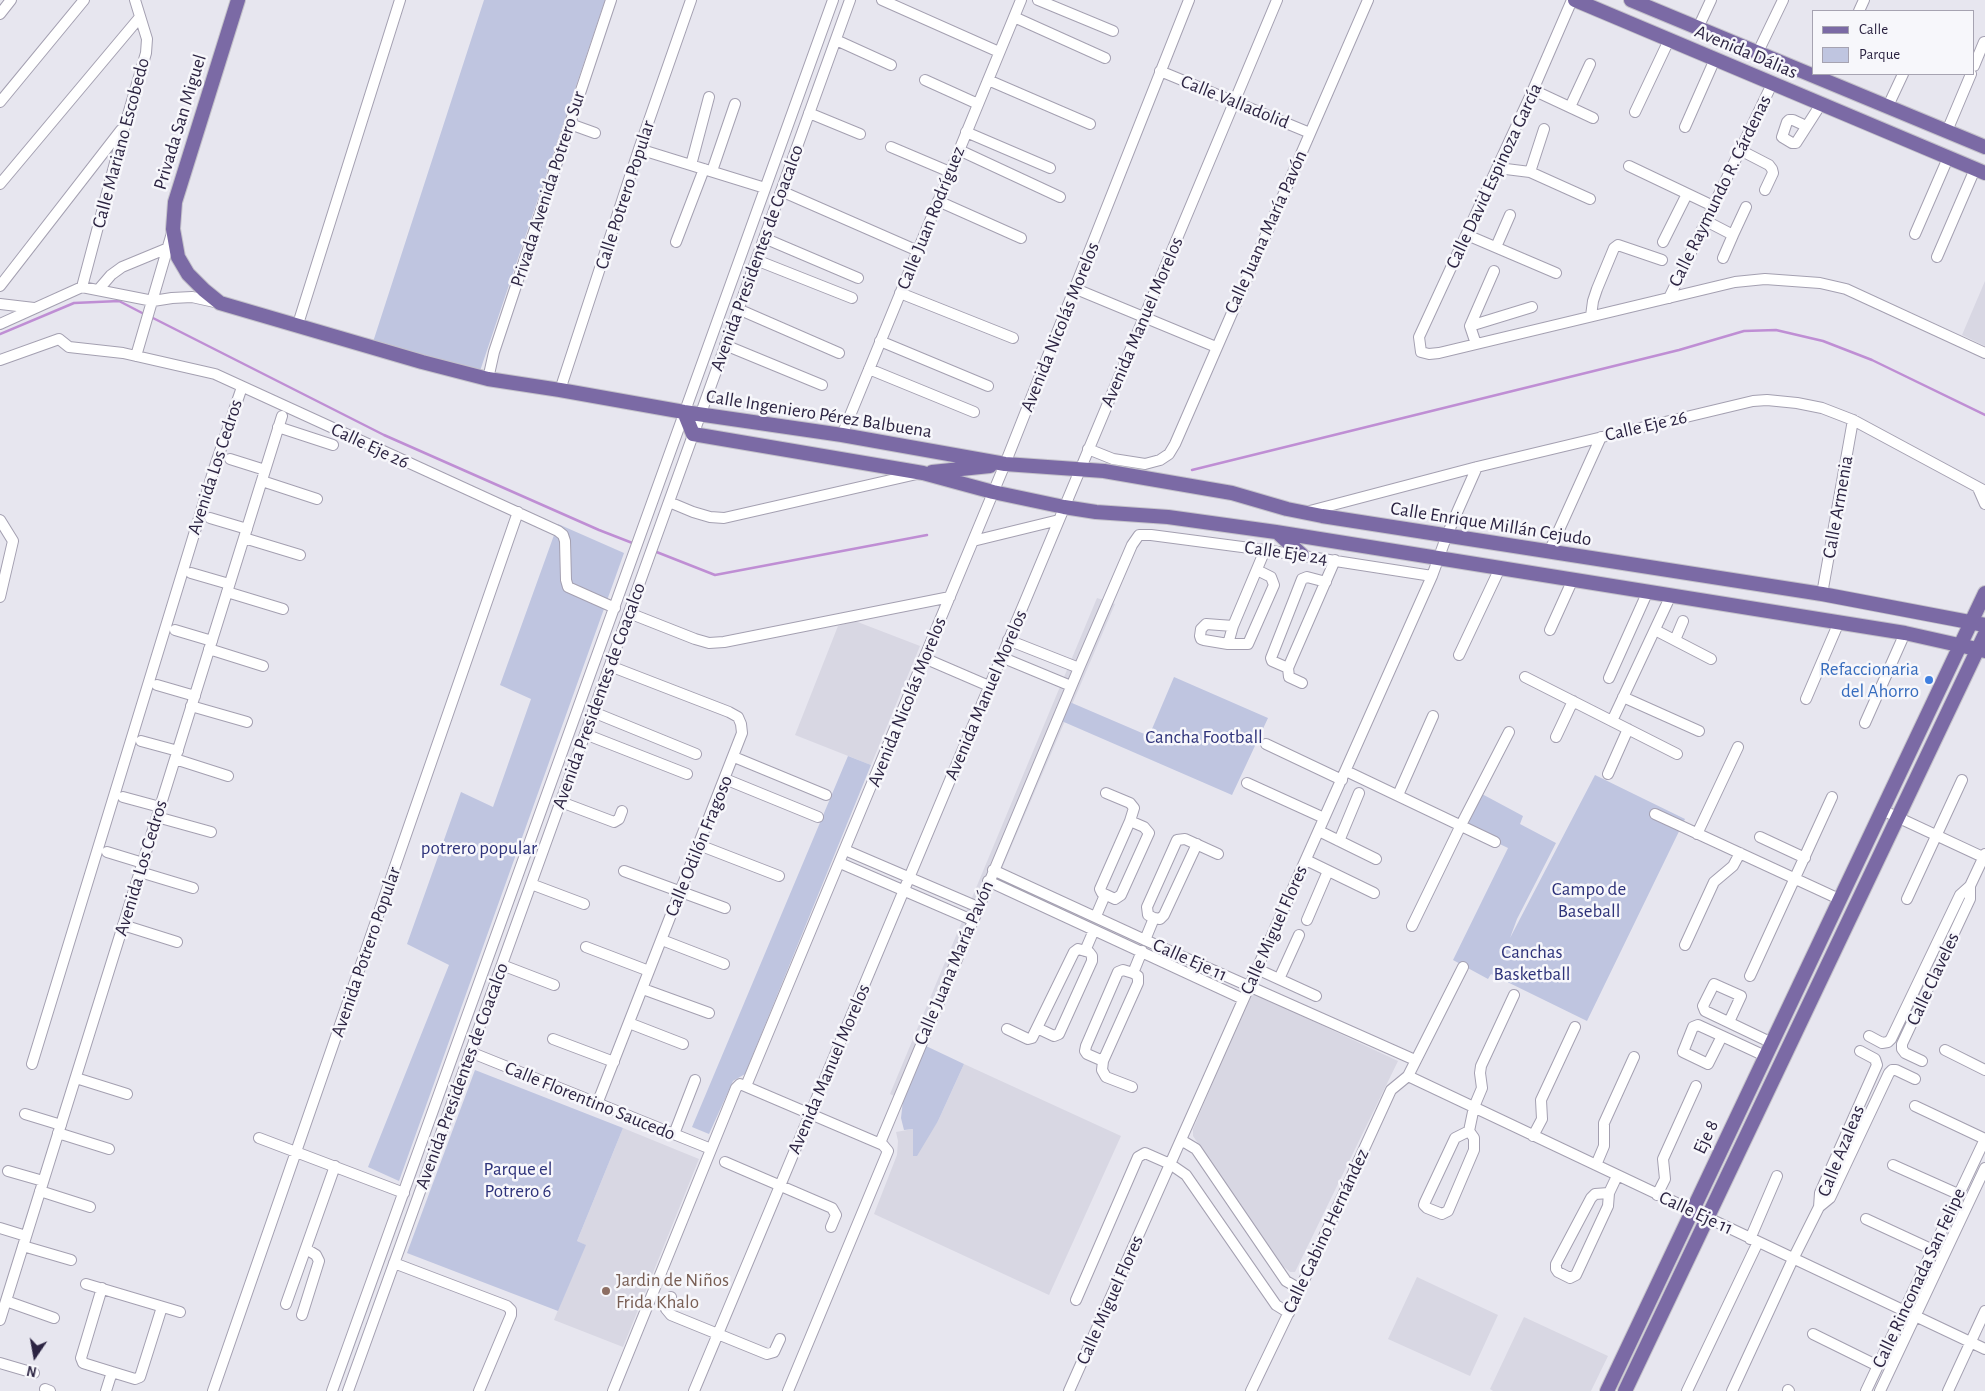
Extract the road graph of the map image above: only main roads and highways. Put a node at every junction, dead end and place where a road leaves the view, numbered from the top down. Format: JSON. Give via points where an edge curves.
{"nodes":[{"id":1,"x":238,"y":0,"type":"edge"},
{"id":2,"x":1574,"y":0,"type":"edge"},
{"id":3,"x":1633,"y":0,"type":"edge"},
{"id":4,"x":1692,"y":25,"type":"junction"},
{"id":5,"x":1673,"y":42,"type":"junction"},
{"id":6,"x":1812,"y":72,"type":"edge"},
{"id":7,"x":1830,"y":78,"type":"edge"},
{"id":8,"x":1874,"y":100,"type":"junction"},
{"id":9,"x":1865,"y":123,"type":"junction"},
{"id":10,"x":1985,"y":147,"type":"edge"},
{"id":11,"x":1980,"y":171,"type":"edge"},
{"id":12,"x":684,"y":412,"type":"junction"},
{"id":13,"x":1005,"y":464,"type":"junction"},
{"id":14,"x":923,"y":473,"type":"junction"},
{"id":15,"x":1276,"y":532,"type":"junction"},
{"id":16,"x":1302,"y":555,"type":"road end"},
{"id":17,"x":1985,"y":593,"type":"edge"},
{"id":18,"x":1978,"y":623,"type":"edge"},
{"id":19,"x":1985,"y":634,"type":"edge"},
{"id":20,"x":1960,"y":645,"type":"junction"},
{"id":21,"x":1981,"y":650,"type":"edge"},
{"id":22,"x":1607,"y":1391,"type":"edge"},
{"id":23,"x":1625,"y":1391,"type":"edge"}],
"edges":[{"from":1,"to":12,"type":"main road","name":"Privada San Miguel","via":[[175,202],[173,252],[204,290],[220,303],[488,379]]},
{"from":2,"to":5,"type":"main road","name":"Avenida Dálias"},
{"from":3,"to":4,"type":"main road","name":"Avenida Dálias"},
{"from":4,"to":5,"type":"main road"},
{"from":4,"to":6,"type":"main road","name":"Avenida Dálias"},
{"from":5,"to":9,"type":"main road","name":"Avenida Dálias"},
{"from":7,"to":8,"type":"main road","name":"Avenida Dálias"},
{"from":8,"to":9,"type":"main road"},
{"from":8,"to":10,"type":"main road","name":"Avenida Dálias"},
{"from":9,"to":11,"type":"main road","name":"Avenida Dálias"},
{"from":12,"to":13,"type":"main road","name":"Calle Ingeniero Pérez Balbuena","via":[[842,435]]},
{"from":12,"to":14,"type":"main road","name":"Calle Ingeniero Pérez Balbuena","via":[[693,434]]},
{"from":13,"to":14,"type":"main road"},
{"from":13,"to":18,"type":"main road","name":"Calle Enrique Millán Cejudo","via":[[1080,468],[1232,493],[1302,512],[1822,594]]},
{"from":14,"to":15,"type":"main road","name":"Calle Ingeniero Pérez Balbuena","via":[[1064,507]]},
{"from":15,"to":16,"type":"main road"},
{"from":15,"to":20,"type":"main road","via":[[1839,622]]},
{"from":17,"to":18,"type":"main road","name":"Eje 8"},
{"from":18,"to":20,"type":"main road","name":"Eje 8"},
{"from":19,"to":21,"type":"main road","name":"Eje 8"},
{"from":20,"to":21,"type":"main road"},
{"from":20,"to":22,"type":"main road","name":"Eje 8"},
{"from":21,"to":23,"type":"main road","name":"Eje 8"}]}
